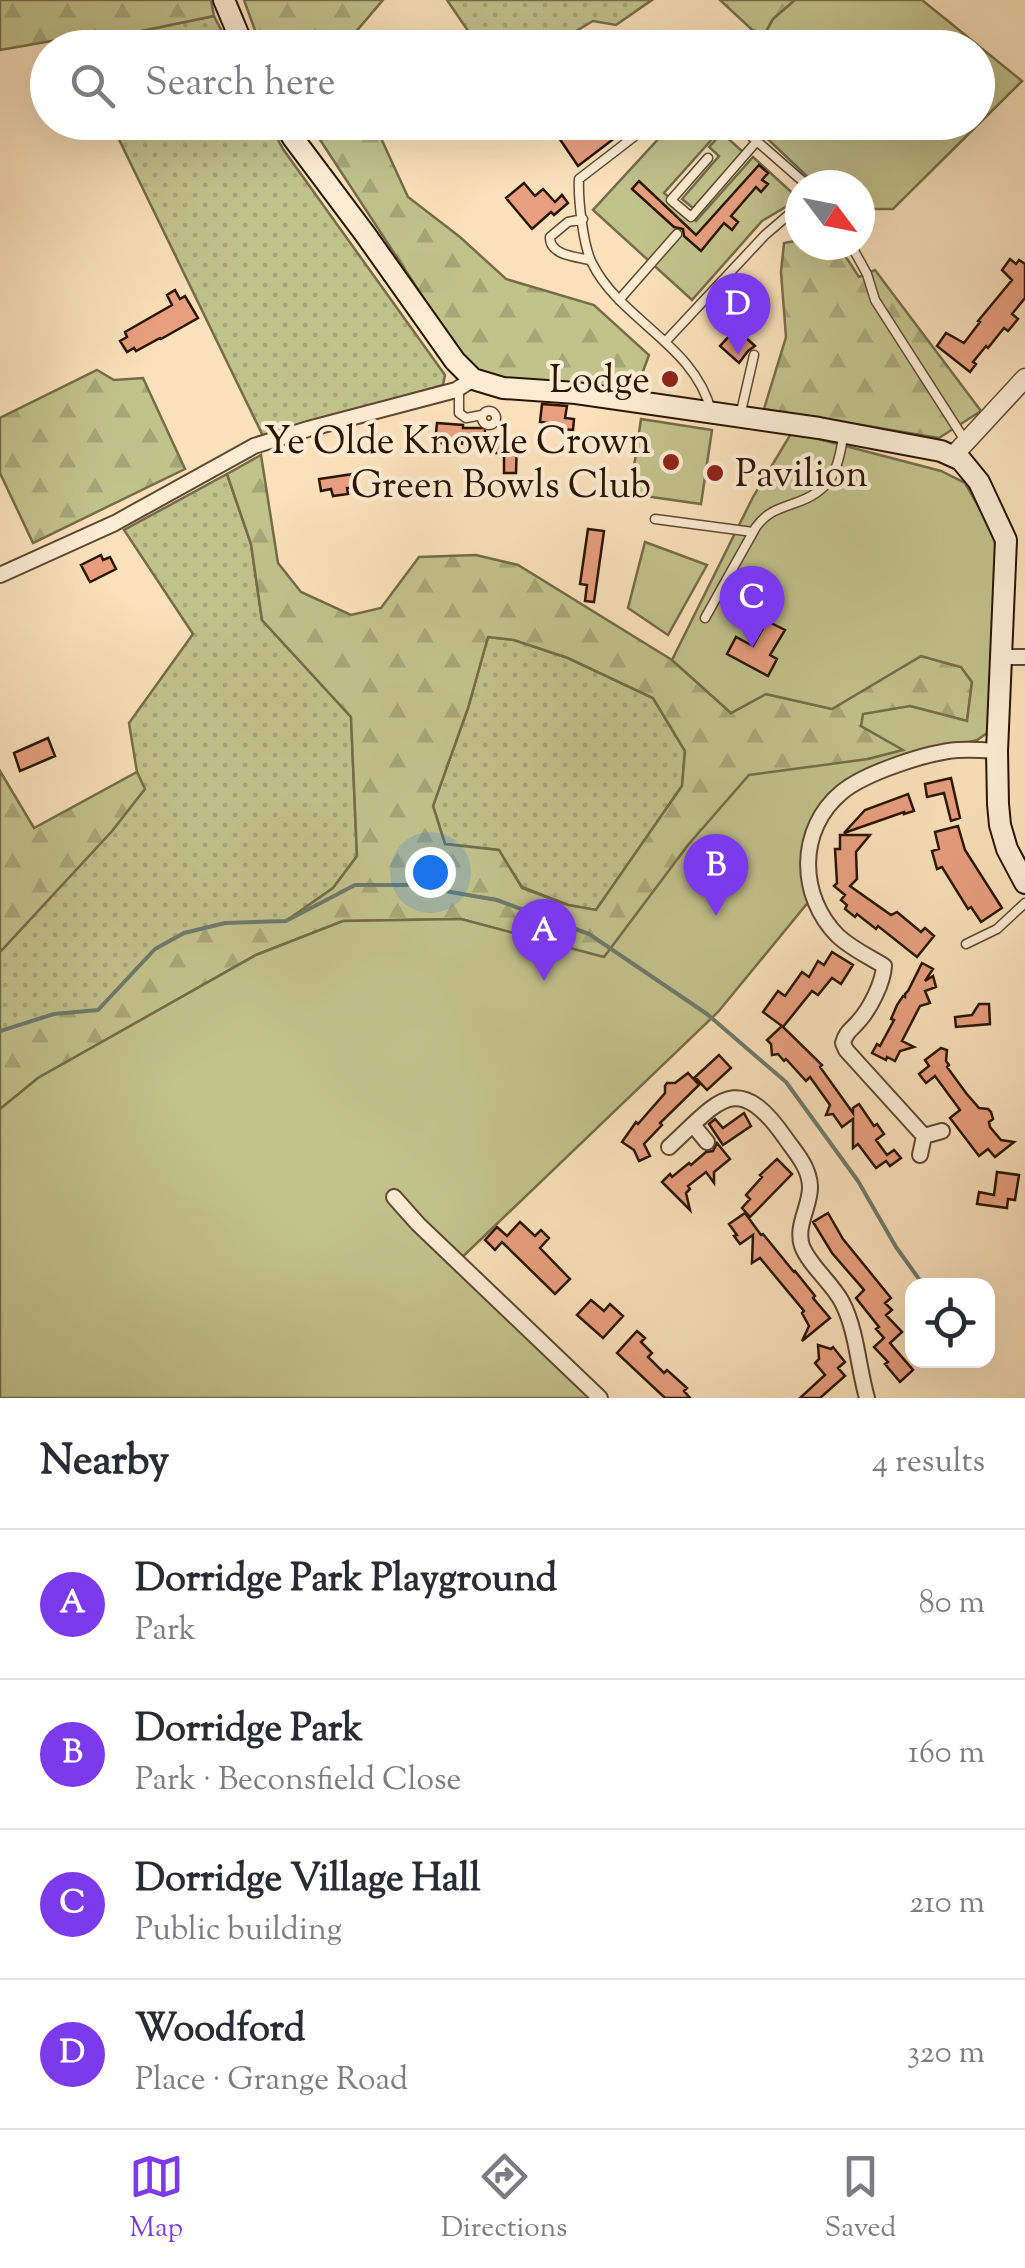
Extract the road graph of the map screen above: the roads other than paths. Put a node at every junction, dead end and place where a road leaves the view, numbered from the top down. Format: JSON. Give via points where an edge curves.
{"nodes":[{"id":1,"x":224,"y":0,"type":"edge"},
{"id":2,"x":236,"y":30,"type":"edge"},
{"id":3,"x":294,"y":140,"type":"edge"},
{"id":4,"x":629,"y":140,"type":"edge"},
{"id":5,"x":757,"y":141,"type":"joint"},
{"id":6,"x":708,"y":158,"type":"dead end"},
{"id":7,"x":790,"y":170,"type":"edge"},
{"id":8,"x":583,"y":219,"type":"junction"},
{"id":9,"x":785,"y":219,"type":"edge"},
{"id":10,"x":677,"y":234,"type":"dead end"},
{"id":11,"x":590,"y":260,"type":"junction"},
{"id":12,"x":859,"y":260,"type":"edge"},
{"id":13,"x":619,"y":300,"type":"junction"},
{"id":14,"x":665,"y":342,"type":"junction"},
{"id":15,"x":754,"y":355,"type":"dead end"},
{"id":16,"x":1025,"y":378,"type":"edge"},
{"id":17,"x":466,"y":384,"type":"junction"},
{"id":18,"x":711,"y":412,"type":"junction"},
{"id":19,"x":482,"y":415,"type":"dead end"},
{"id":20,"x":740,"y":416,"type":"junction"},
{"id":21,"x":844,"y":433,"type":"junction"},
{"id":22,"x":959,"y":449,"type":"junction"},
{"id":23,"x":655,"y":520,"type":"dead end"},
{"id":24,"x":753,"y":532,"type":"junction"},
{"id":25,"x":0,"y":574,"type":"edge"},
{"id":26,"x":705,"y":618,"type":"dead end"},
{"id":27,"x":1002,"y":657,"type":"junction"},
{"id":28,"x":1025,"y":658,"type":"edge"},
{"id":29,"x":997,"y":751,"type":"junction"},
{"id":30,"x":1025,"y":883,"type":"edge"},
{"id":31,"x":1025,"y":903,"type":"edge"},
{"id":32,"x":966,"y":944,"type":"dead end"},
{"id":33,"x":884,"y":966,"type":"junction"},
{"id":34,"x":901,"y":973,"type":"dead end"},
{"id":35,"x":693,"y":1125,"type":"junction"},
{"id":36,"x":942,"y":1131,"type":"dead end"},
{"id":37,"x":924,"y":1136,"type":"junction"},
{"id":38,"x":707,"y":1142,"type":"dead end"},
{"id":39,"x":668,"y":1147,"type":"dead end"},
{"id":40,"x":920,"y":1155,"type":"dead end"},
{"id":41,"x":394,"y":1197,"type":"dead end"},
{"id":42,"x":600,"y":1398,"type":"edge"},
{"id":43,"x":867,"y":1398,"type":"edge"}],
"edges":[{"from":1,"to":2,"type":"main road"},
{"from":3,"to":17,"type":"main road"},
{"from":4,"to":8,"type":"lane","via":[[579,179]]},
{"from":5,"to":6,"type":"lane","via":[[689,220],[672,200]]},
{"from":5,"to":7,"type":"lane"},
{"from":8,"to":11,"type":"lane"},
{"from":8,"to":11,"type":"lane","via":[[568,222],[549,244]]},
{"from":9,"to":14,"type":"lane"},
{"from":10,"to":13,"type":"lane"},
{"from":11,"to":13,"type":"lane"},
{"from":12,"to":22,"type":"lane"},
{"from":13,"to":14,"type":"lane"},
{"from":14,"to":18,"type":"lane","via":[[696,377]]},
{"from":15,"to":20,"type":"lane"},
{"from":16,"to":22,"type":"street"},
{"from":17,"to":18,"type":"main road"},
{"from":17,"to":19,"type":"lane","via":[[459,413]]},
{"from":17,"to":25,"type":"street","via":[[254,446],[115,523]]},
{"from":18,"to":20,"type":"main road"},
{"from":20,"to":21,"type":"main road"},
{"from":21,"to":22,"type":"main road"},
{"from":21,"to":24,"type":"lane","via":[[837,469],[824,488],[776,508]]},
{"from":22,"to":27,"type":"main road","via":[[1006,540]]},
{"from":23,"to":24,"type":"lane"},
{"from":24,"to":26,"type":"lane"},
{"from":27,"to":28,"type":"street"},
{"from":27,"to":29,"type":"main road"},
{"from":29,"to":30,"type":"main road","via":[[1000,825]]},
{"from":29,"to":33,"type":"street","via":[[957,750],[892,767],[843,791],[815,826],[808,867],[814,900],[835,933]]},
{"from":31,"to":32,"type":"lane","via":[[997,930]]},
{"from":33,"to":34,"type":"street"},
{"from":33,"to":37,"type":"street","via":[[862,1019],[842,1043]]},
{"from":35,"to":38,"type":"street"},
{"from":35,"to":39,"type":"street"},
{"from":35,"to":43,"type":"street","via":[[730,1097],[750,1100],[802,1161],[810,1187],[803,1249],[843,1304]]},
{"from":36,"to":37,"type":"street"},
{"from":37,"to":40,"type":"street"},
{"from":41,"to":42,"type":"street"}]}
